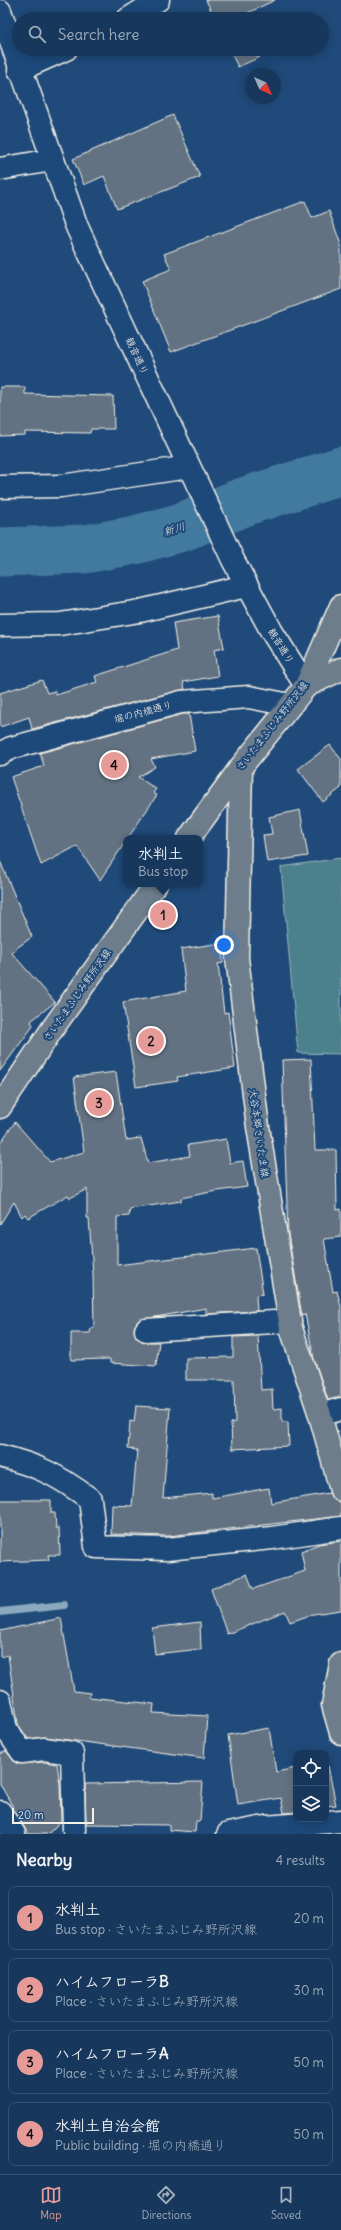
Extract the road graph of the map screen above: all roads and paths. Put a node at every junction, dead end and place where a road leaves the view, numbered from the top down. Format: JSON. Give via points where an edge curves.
{"nodes":[{"id":1,"x":158,"y":0,"type":"edge"},
{"id":2,"x":0,"y":11,"type":"edge"},
{"id":3,"x":139,"y":12,"type":"edge"},
{"id":4,"x":12,"y":46,"type":"edge"},
{"id":5,"x":15,"y":56,"type":"edge"},
{"id":6,"x":51,"y":56,"type":"edge"},
{"id":7,"x":20,"y":70,"type":"junction"},
{"id":8,"x":52,"y":160,"type":"junction"},
{"id":9,"x":0,"y":169,"type":"edge"},
{"id":10,"x":192,"y":474,"type":"junction"},
{"id":11,"x":0,"y":487,"type":"edge"},
{"id":12,"x":246,"y":586,"type":"junction"},
{"id":13,"x":341,"y":606,"type":"edge"},
{"id":14,"x":0,"y":625,"type":"edge"},
{"id":15,"x":341,"y":669,"type":"edge"},
{"id":16,"x":306,"y":686,"type":"junction"},
{"id":17,"x":290,"y":705,"type":"junction"},
{"id":18,"x":0,"y":754,"type":"edge"},
{"id":19,"x":241,"y":767,"type":"junction"},
{"id":20,"x":191,"y":835,"type":"edge"},
{"id":21,"x":154,"y":887,"type":"edge"},
{"id":22,"x":0,"y":1107,"type":"edge"},
{"id":23,"x":290,"y":1322,"type":"junction"},
{"id":24,"x":146,"y":1330,"type":"dead end"},
{"id":25,"x":341,"y":1409,"type":"edge"},
{"id":26,"x":320,"y":1415,"type":"junction"},
{"id":27,"x":0,"y":1456,"type":"edge"},
{"id":28,"x":341,"y":1490,"type":"edge"},
{"id":29,"x":341,"y":1528,"type":"edge"},
{"id":30,"x":341,"y":1664,"type":"edge"},
{"id":31,"x":0,"y":1702,"type":"edge"},
{"id":32,"x":341,"y":1732,"type":"edge"},
{"id":33,"x":0,"y":1813,"type":"edge"},
{"id":34,"x":341,"y":1821,"type":"edge"},
{"id":35,"x":73,"y":1833,"type":"edge"},
{"id":36,"x":14,"y":1834,"type":"edge"},
{"id":37,"x":228,"y":1834,"type":"edge"}],
"edges":[{"from":1,"to":3,"type":"street"},
{"from":2,"to":4,"type":"street","name":"観音通り"},
{"from":5,"to":7,"type":"street","name":"観音通り"},
{"from":6,"to":7,"type":"street"},
{"from":7,"to":8,"type":"street","name":"観音通り"},
{"from":8,"to":9,"type":"street"},
{"from":8,"to":10,"type":"street","name":"観音通り","via":[[77,227]]},
{"from":10,"to":11,"type":"street","via":[[61,486]]},
{"from":10,"to":12,"type":"street","name":"観音通り"},
{"from":12,"to":14,"type":"street","via":[[133,612],[60,624]]},
{"from":12,"to":16,"type":"street","name":"観音通り"},
{"from":13,"to":16,"type":"main road","name":"さいたまふじみ野所沢線"},
{"from":15,"to":16,"type":"main road"},
{"from":16,"to":17,"type":"main road","name":"さいたまふじみ野所沢線"},
{"from":17,"to":18,"type":"street","name":"堀の内橋通り","via":[[249,697],[181,702],[11,748]]},
{"from":17,"to":19,"type":"main road","name":"さいたまふじみ野所沢線"},
{"from":19,"to":20,"type":"main road","name":"さいたまふじみ野所沢線"},
{"from":19,"to":23,"type":"main road","name":"大谷本郷さいたま線","via":[[237,958],[258,1127]]},
{"from":21,"to":22,"type":"main road","name":"さいたまふじみ野所沢線"},
{"from":23,"to":24,"type":"street"},
{"from":23,"to":26,"type":"main road","name":"大谷本郷さいたま線"},
{"from":25,"to":26,"type":"street"},
{"from":26,"to":28,"type":"main road","name":"大谷本郷さいたま線"},
{"from":27,"to":29,"type":"street","via":[[31,1463],[54,1474],[90,1499],[96,1547],[167,1549]]},
{"from":30,"to":32,"type":"main road","via":[[333,1705]]},
{"from":31,"to":35,"type":"street","via":[[6,1729],[22,1752],[44,1748],[72,1753]]},
{"from":33,"to":36,"type":"street"},
{"from":34,"to":37,"type":"street","via":[[265,1827]]}]}
